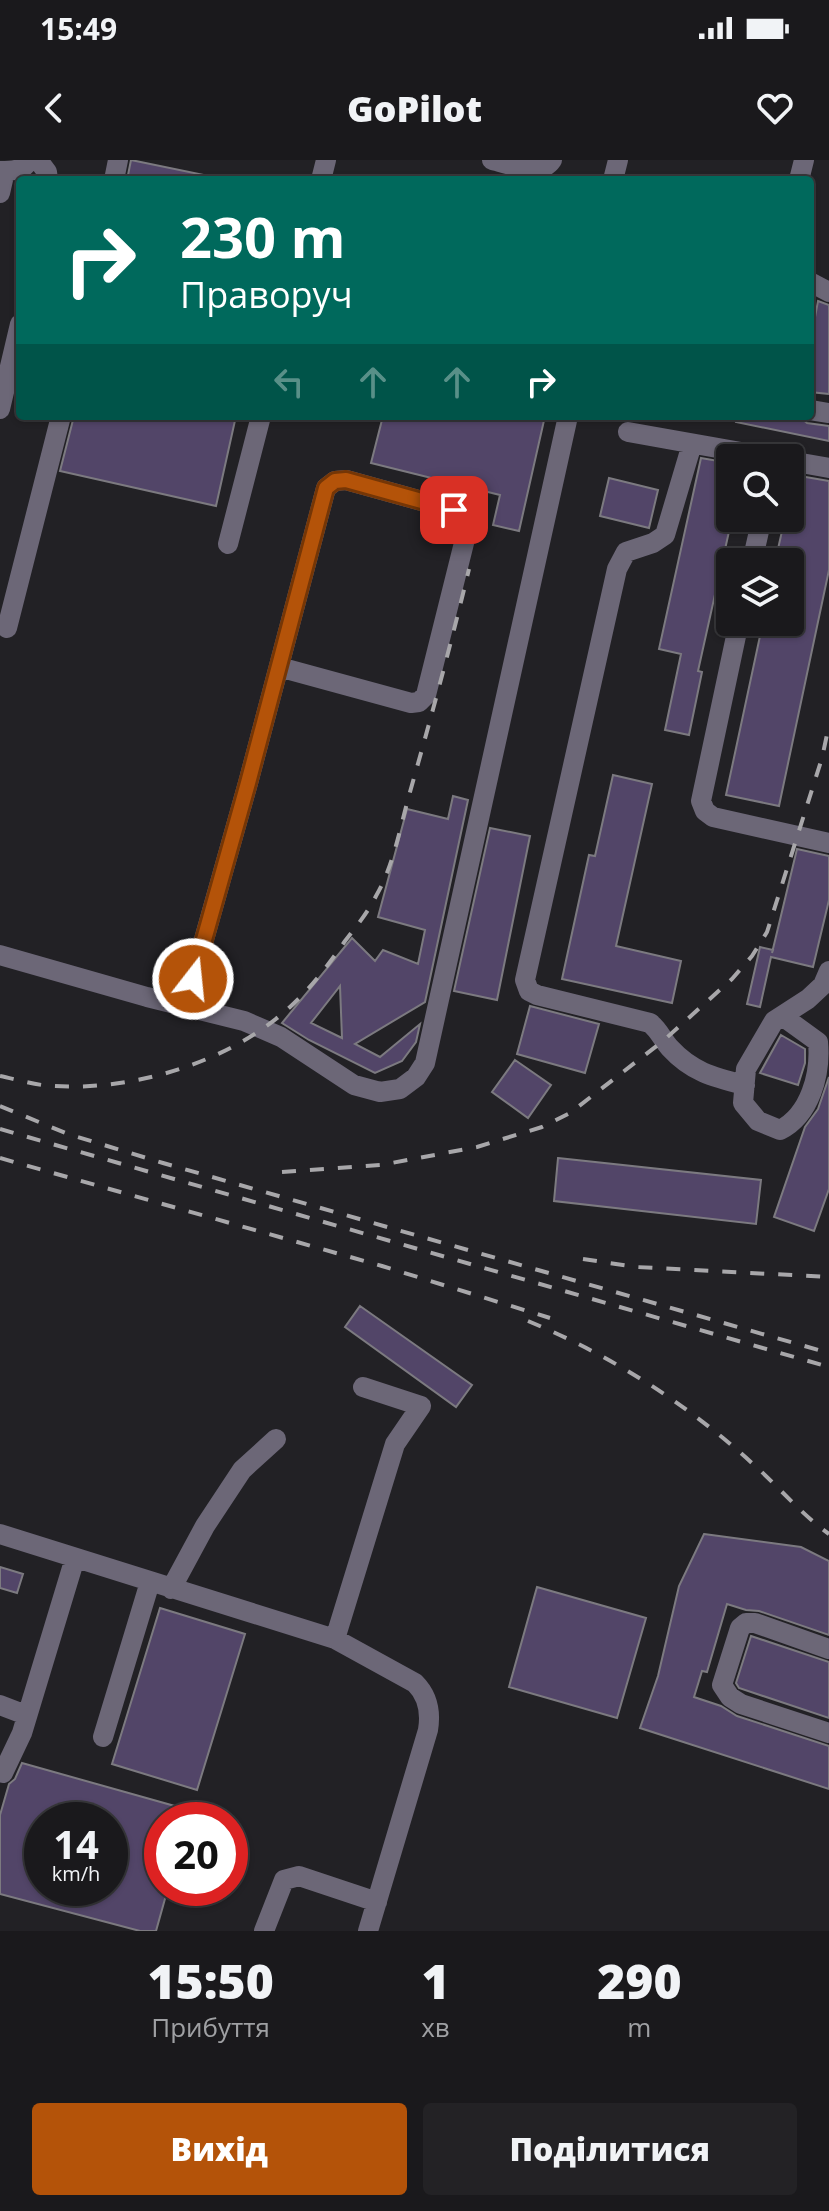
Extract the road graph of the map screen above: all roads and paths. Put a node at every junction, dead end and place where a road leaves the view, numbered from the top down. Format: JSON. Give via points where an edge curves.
{"nodes":[{"id":1,"x":29,"y":160,"type":"edge"},
{"id":2,"x":492,"y":160,"type":"edge"},
{"id":3,"x":552,"y":160,"type":"edge"},
{"id":4,"x":3,"y":171,"type":"edge"},
{"id":5,"x":0,"y":193,"type":"edge"},
{"id":6,"x":16,"y":341,"type":"edge"},
{"id":7,"x":0,"y":409,"type":"edge"},
{"id":8,"x":60,"y":420,"type":"edge"},
{"id":9,"x":260,"y":420,"type":"edge"},
{"id":10,"x":567,"y":420,"type":"edge"},
{"id":11,"x":628,"y":432,"type":"dead end"},
{"id":12,"x":692,"y":444,"type":"junction"},
{"id":13,"x":716,"y":448,"type":"edge"},
{"id":14,"x":804,"y":464,"type":"edge"},
{"id":15,"x":829,"y":468,"type":"edge"},
{"id":16,"x":228,"y":544,"type":"dead end"},
{"id":17,"x":7,"y":628,"type":"dead end"},
{"id":18,"x":736,"y":636,"type":"edge"},
{"id":19,"x":279,"y":667,"type":"junction"},
{"id":20,"x":829,"y":843,"type":"edge"},
{"id":21,"x":0,"y":955,"type":"edge"},
{"id":22,"x":829,"y":971,"type":"edge"},
{"id":23,"x":185,"y":1007,"type":"junction"},
{"id":24,"x":782,"y":1016,"type":"junction"},
{"id":25,"x":745,"y":1085,"type":"junction"},
{"id":26,"x":363,"y":1387,"type":"dead end"},
{"id":27,"x":276,"y":1439,"type":"dead end"},
{"id":28,"x":0,"y":1534,"type":"edge"},
{"id":29,"x":75,"y":1558,"type":"junction"},
{"id":30,"x":150,"y":1582,"type":"junction"},
{"id":31,"x":171,"y":1589,"type":"junction"},
{"id":32,"x":335,"y":1639,"type":"junction"},
{"id":33,"x":829,"y":1649,"type":"edge"},
{"id":34,"x":0,"y":1705,"type":"edge"},
{"id":35,"x":26,"y":1715,"type":"junction"},
{"id":36,"x":829,"y":1733,"type":"edge"},
{"id":37,"x":103,"y":1737,"type":"dead end"},
{"id":38,"x":3,"y":1773,"type":"dead end"},
{"id":39,"x":377,"y":1902,"type":"junction"},
{"id":40,"x":264,"y":1931,"type":"edge"},
{"id":41,"x":368,"y":1931,"type":"edge"}],
"edges":[{"from":1,"to":4,"type":"lane","via":[[16,171]]},
{"from":2,"to":3,"type":"lane","via":[[539,170]]},
{"from":4,"to":5,"type":"lane"},
{"from":6,"to":7,"type":"lane"},
{"from":8,"to":17,"type":"lane"},
{"from":9,"to":16,"type":"lane"},
{"from":10,"to":23,"type":"lane","via":[[425,1063],[416,1077],[400,1089],[380,1092],[354,1085],[281,1037],[244,1021]]},
{"from":11,"to":12,"type":"lane"},
{"from":12,"to":13,"type":"lane"},
{"from":12,"to":25,"type":"lane","via":[[665,535],[626,552],[617,569],[525,980],[537,995],[650,1023],[683,1063]]},
{"from":14,"to":15,"type":"lane"},
{"from":18,"to":20,"type":"lane","via":[[701,801],[705,811]]},
{"from":19,"to":19,"type":"lane","via":[[419,702],[430,680],[467,531],[465,521],[454,510],[346,480],[326,488]]},
{"from":19,"to":23,"type":"lane"},
{"from":21,"to":23,"type":"lane"},
{"from":22,"to":24,"type":"lane","via":[[823,985]]},
{"from":24,"to":25,"type":"lane","via":[[746,1069]]},
{"from":24,"to":25,"type":"lane","via":[[818,1042],[820,1065],[795,1122],[780,1130],[758,1121],[743,1103]]},
{"from":26,"to":32,"type":"lane","via":[[421,1406],[395,1444]]},
{"from":27,"to":31,"type":"lane","via":[[242,1470]]},
{"from":28,"to":29,"type":"lane"},
{"from":29,"to":30,"type":"lane"},
{"from":29,"to":35,"type":"lane"},
{"from":30,"to":31,"type":"lane"},
{"from":30,"to":37,"type":"lane"},
{"from":31,"to":32,"type":"lane"},
{"from":32,"to":39,"type":"lane","via":[[415,1683],[428,1705],[428,1730]]},
{"from":33,"to":36,"type":"lane","via":[[746,1623],[722,1685],[741,1704]]},
{"from":34,"to":35,"type":"lane"},
{"from":35,"to":38,"type":"lane"},
{"from":39,"to":40,"type":"lane","via":[[299,1876],[284,1880]]},
{"from":39,"to":41,"type":"lane"}]}
